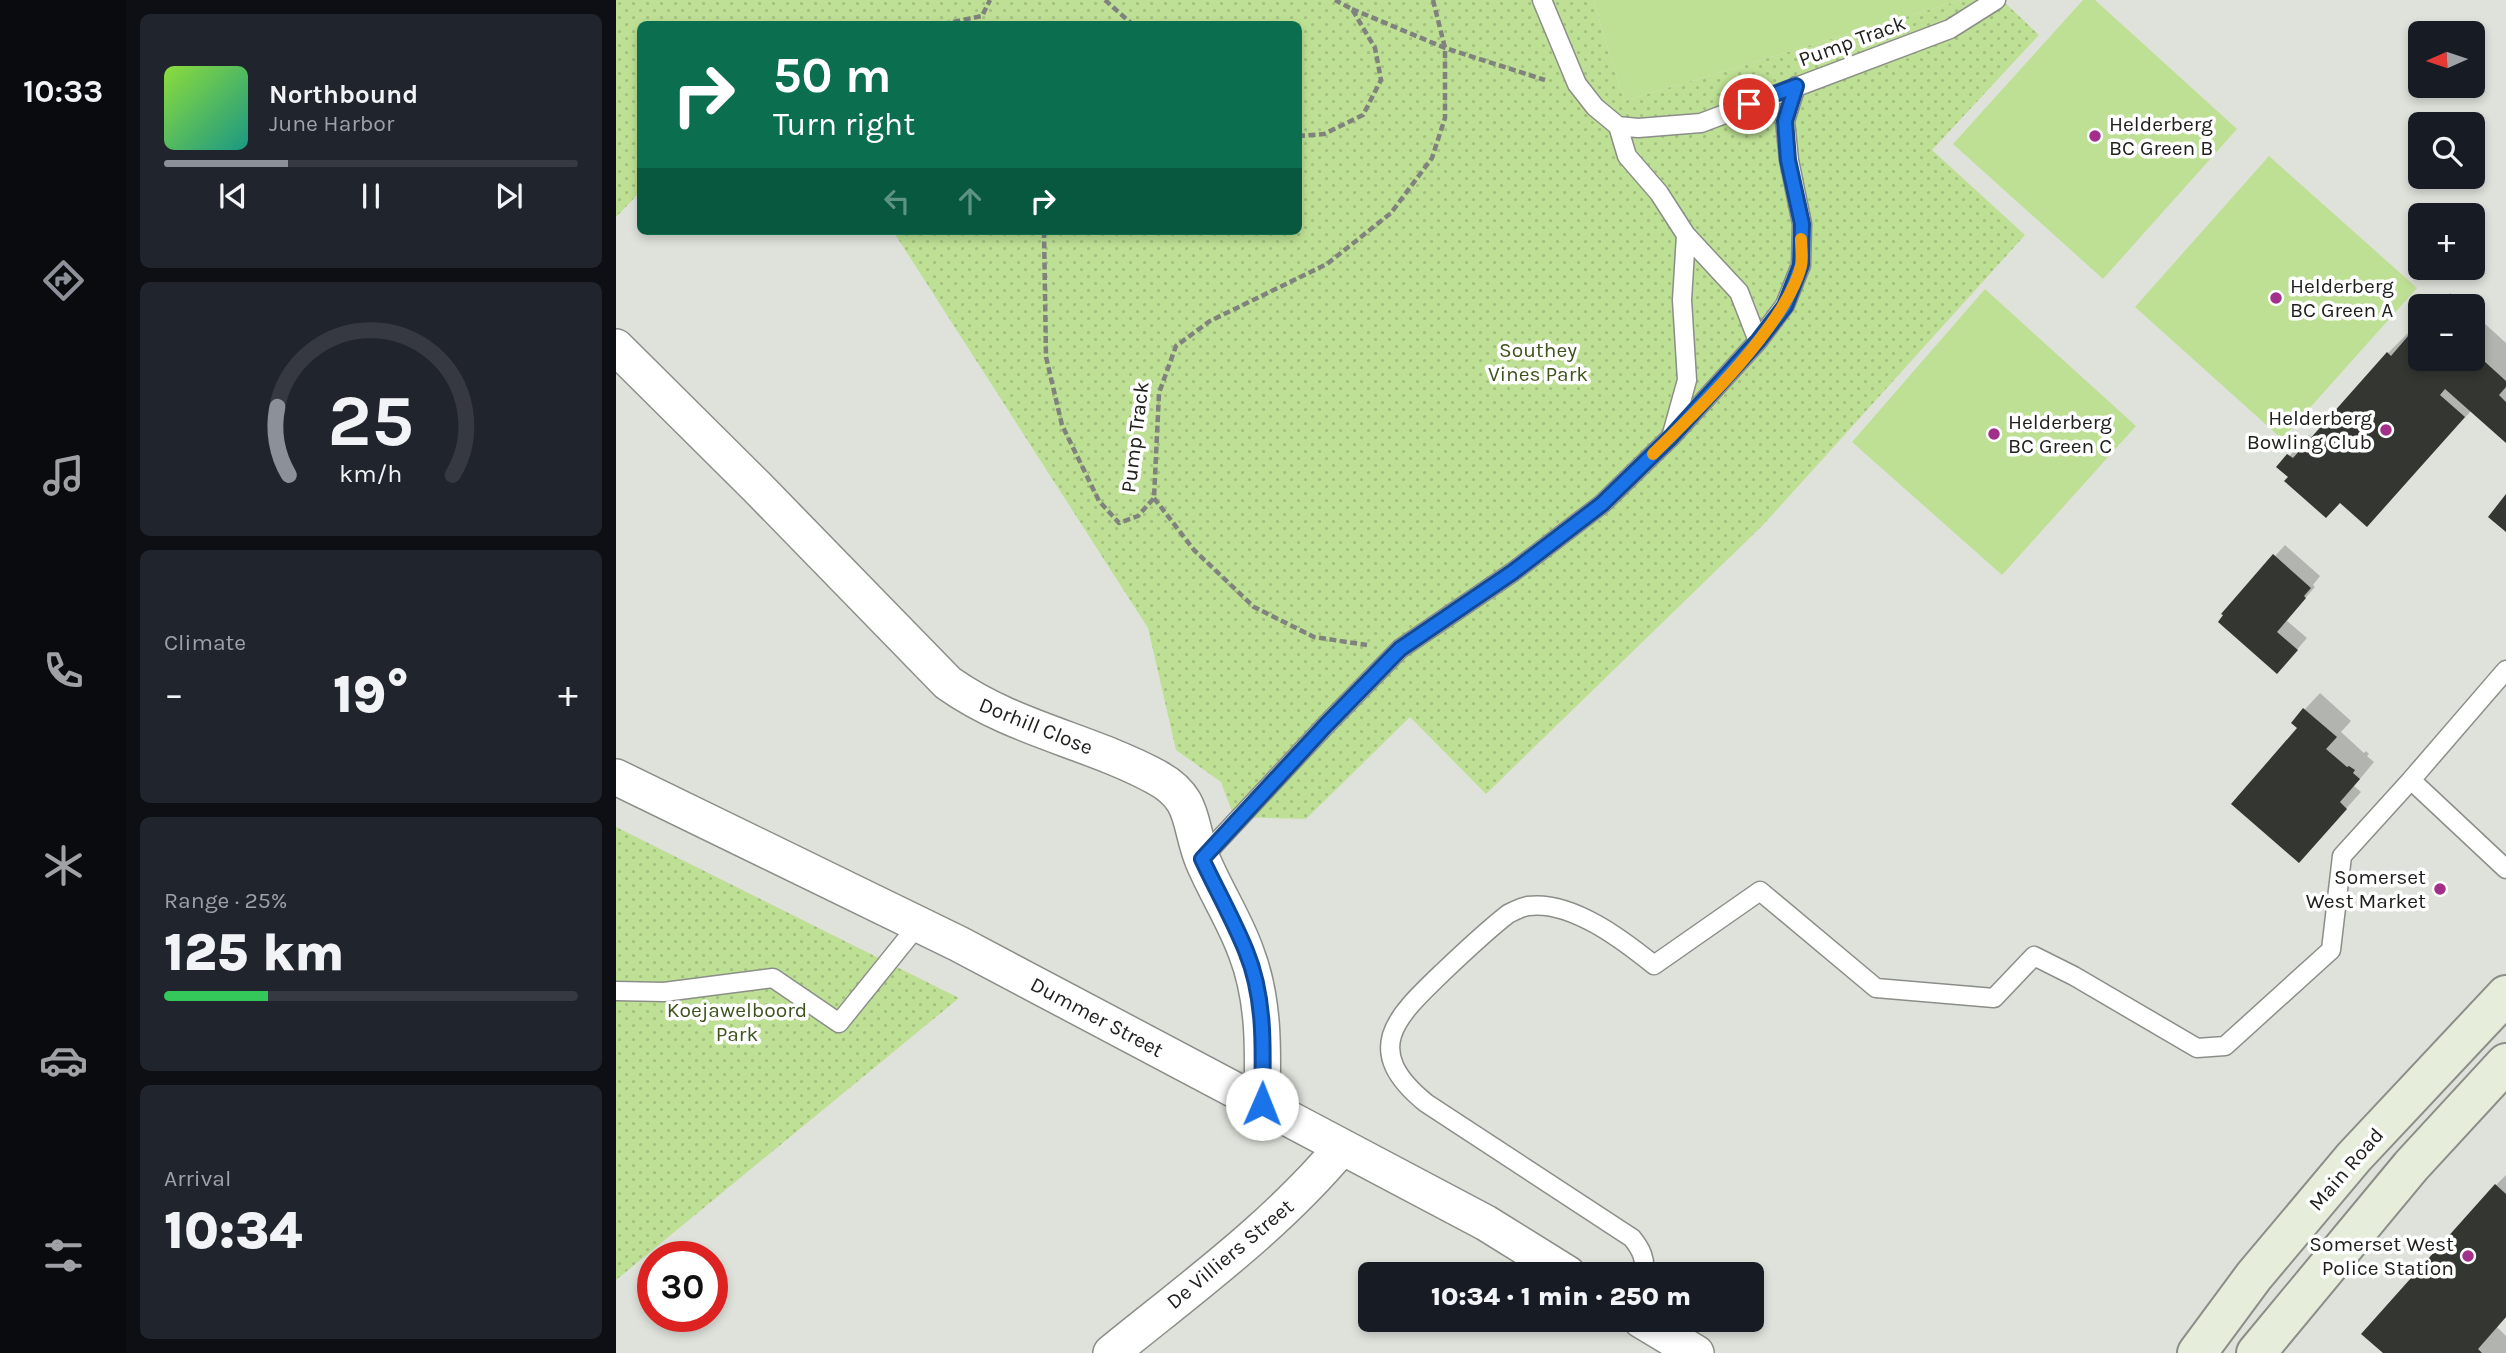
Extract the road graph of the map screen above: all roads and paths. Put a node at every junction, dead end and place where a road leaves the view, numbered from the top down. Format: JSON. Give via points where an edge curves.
{"nodes":[{"id":1,"x":990,"y":0,"type":"edge"},
{"id":2,"x":1105,"y":0,"type":"edge"},
{"id":3,"x":1335,"y":0,"type":"edge"},
{"id":4,"x":1433,"y":0,"type":"edge"},
{"id":5,"x":1542,"y":0,"type":"edge"},
{"id":6,"x":1996,"y":0,"type":"edge"},
{"id":7,"x":1352,"y":9,"type":"junction"},
{"id":8,"x":958,"y":21,"type":"edge"},
{"id":9,"x":1129,"y":21,"type":"edge"},
{"id":10,"x":1446,"y":48,"type":"junction"},
{"id":11,"x":1577,"y":84,"type":"junction"},
{"id":12,"x":1796,"y":86,"type":"junction"},
{"id":13,"x":1618,"y":126,"type":"junction"},
{"id":14,"x":1302,"y":136,"type":"edge"},
{"id":15,"x":1044,"y":235,"type":"edge"},
{"id":16,"x":1685,"y":235,"type":"junction"},
{"id":17,"x":1758,"y":341,"type":"junction"},
{"id":18,"x":616,"y":347,"type":"edge"},
{"id":19,"x":1671,"y":437,"type":"junction"},
{"id":20,"x":1154,"y":498,"type":"junction"},
{"id":21,"x":1400,"y":649,"type":"junction"},
{"id":22,"x":2506,"y":670,"type":"edge"},
{"id":23,"x":616,"y":777,"type":"edge"},
{"id":24,"x":2412,"y":780,"type":"junction"},
{"id":25,"x":1202,"y":859,"type":"junction"},
{"id":26,"x":2506,"y":869,"type":"edge"},
{"id":27,"x":918,"y":925,"type":"junction"},
{"id":28,"x":616,"y":991,"type":"edge"},
{"id":29,"x":2506,"y":995,"type":"edge"},
{"id":30,"x":2506,"y":1063,"type":"edge"},
{"id":31,"x":1262,"y":1104,"type":"junction"},
{"id":32,"x":1342,"y":1147,"type":"junction"},
{"id":33,"x":1549,"y":1262,"type":"edge"},
{"id":34,"x":1645,"y":1262,"type":"edge"},
{"id":35,"x":1661,"y":1332,"type":"edge"},
{"id":36,"x":1111,"y":1353,"type":"edge"},
{"id":37,"x":1696,"y":1353,"type":"edge"},
{"id":38,"x":2197,"y":1353,"type":"edge"},
{"id":39,"x":2256,"y":1353,"type":"edge"}],
"edges":[{"from":1,"to":8,"type":"path","via":[[982,16]]},
{"from":2,"to":9,"type":"path"},
{"from":3,"to":7,"type":"path"},
{"from":4,"to":10,"type":"path","name":"Pump Track"},
{"from":5,"to":11,"type":"lane"},
{"from":6,"to":12,"type":"lane","name":"Pump Track","via":[[1950,29]]},
{"from":7,"to":10,"type":"path"},
{"from":7,"to":14,"type":"path","via":[[1375,48],[1381,80],[1363,115],[1324,134]]},
{"from":10,"to":11,"type":"path","via":[[1548,80]]},
{"from":10,"to":20,"type":"path","name":"Pump Track","via":[[1446,118],[1433,158],[1391,214],[1327,264],[1210,321],[1177,346],[1159,393]]},
{"from":11,"to":13,"type":"lane"},
{"from":12,"to":13,"type":"lane","name":"Pump Track","via":[[1701,123]]},
{"from":12,"to":17,"type":"lane","via":[[1785,121],[1802,224],[1801,265],[1785,306]]},
{"from":13,"to":16,"type":"lane","via":[[1627,156]]},
{"from":15,"to":20,"type":"path","name":"Pump Track","via":[[1046,357],[1062,425],[1099,501],[1119,523],[1138,516]]},
{"from":16,"to":17,"type":"lane","via":[[1739,292]]},
{"from":16,"to":19,"type":"lane","via":[[1682,300],[1687,380]]},
{"from":17,"to":19,"type":"lane"},
{"from":18,"to":25,"type":"street","name":"Dorhill Close","via":[[948,683],[1001,715],[1157,777],[1175,790],[1191,813]]},
{"from":19,"to":21,"type":"lane","via":[[1602,504]]},
{"from":20,"to":21,"type":"path","via":[[1194,550],[1254,607],[1314,638]]},
{"from":21,"to":25,"type":"lane"},
{"from":22,"to":24,"type":"lane"},
{"from":23,"to":27,"type":"street","name":"Dummer Street"},
{"from":24,"to":26,"type":"lane"},
{"from":24,"to":34,"type":"lane","via":[[2342,856],[2331,950],[2225,1046],[2196,1048],[2034,956],[1994,998],[1876,988],[1760,891],[1654,965],[1619,936],[1581,916],[1545,906],[1527,906],[1508,914],[1408,1006],[1396,1025],[1392,1060],[1400,1078],[1426,1103],[1632,1238]]},
{"from":25,"to":31,"type":"street","name":"Dorhill Close","via":[[1246,952],[1255,983],[1264,1040]]},
{"from":27,"to":28,"type":"lane","via":[[839,1023],[773,978],[664,992]]},
{"from":27,"to":31,"type":"street","name":"Dummer Street"},
{"from":29,"to":38,"type":"main road","name":"Main Road","via":[[2354,1157],[2254,1276]]},
{"from":30,"to":39,"type":"main road","via":[[2411,1166]]},
{"from":31,"to":32,"type":"street","name":"Dummer Street"},
{"from":32,"to":33,"type":"street","name":"Dummer Street","via":[[1486,1223]]},
{"from":32,"to":36,"type":"street","name":"De Villiers Street","via":[[1277,1217]]},
{"from":35,"to":37,"type":"street"}]}
